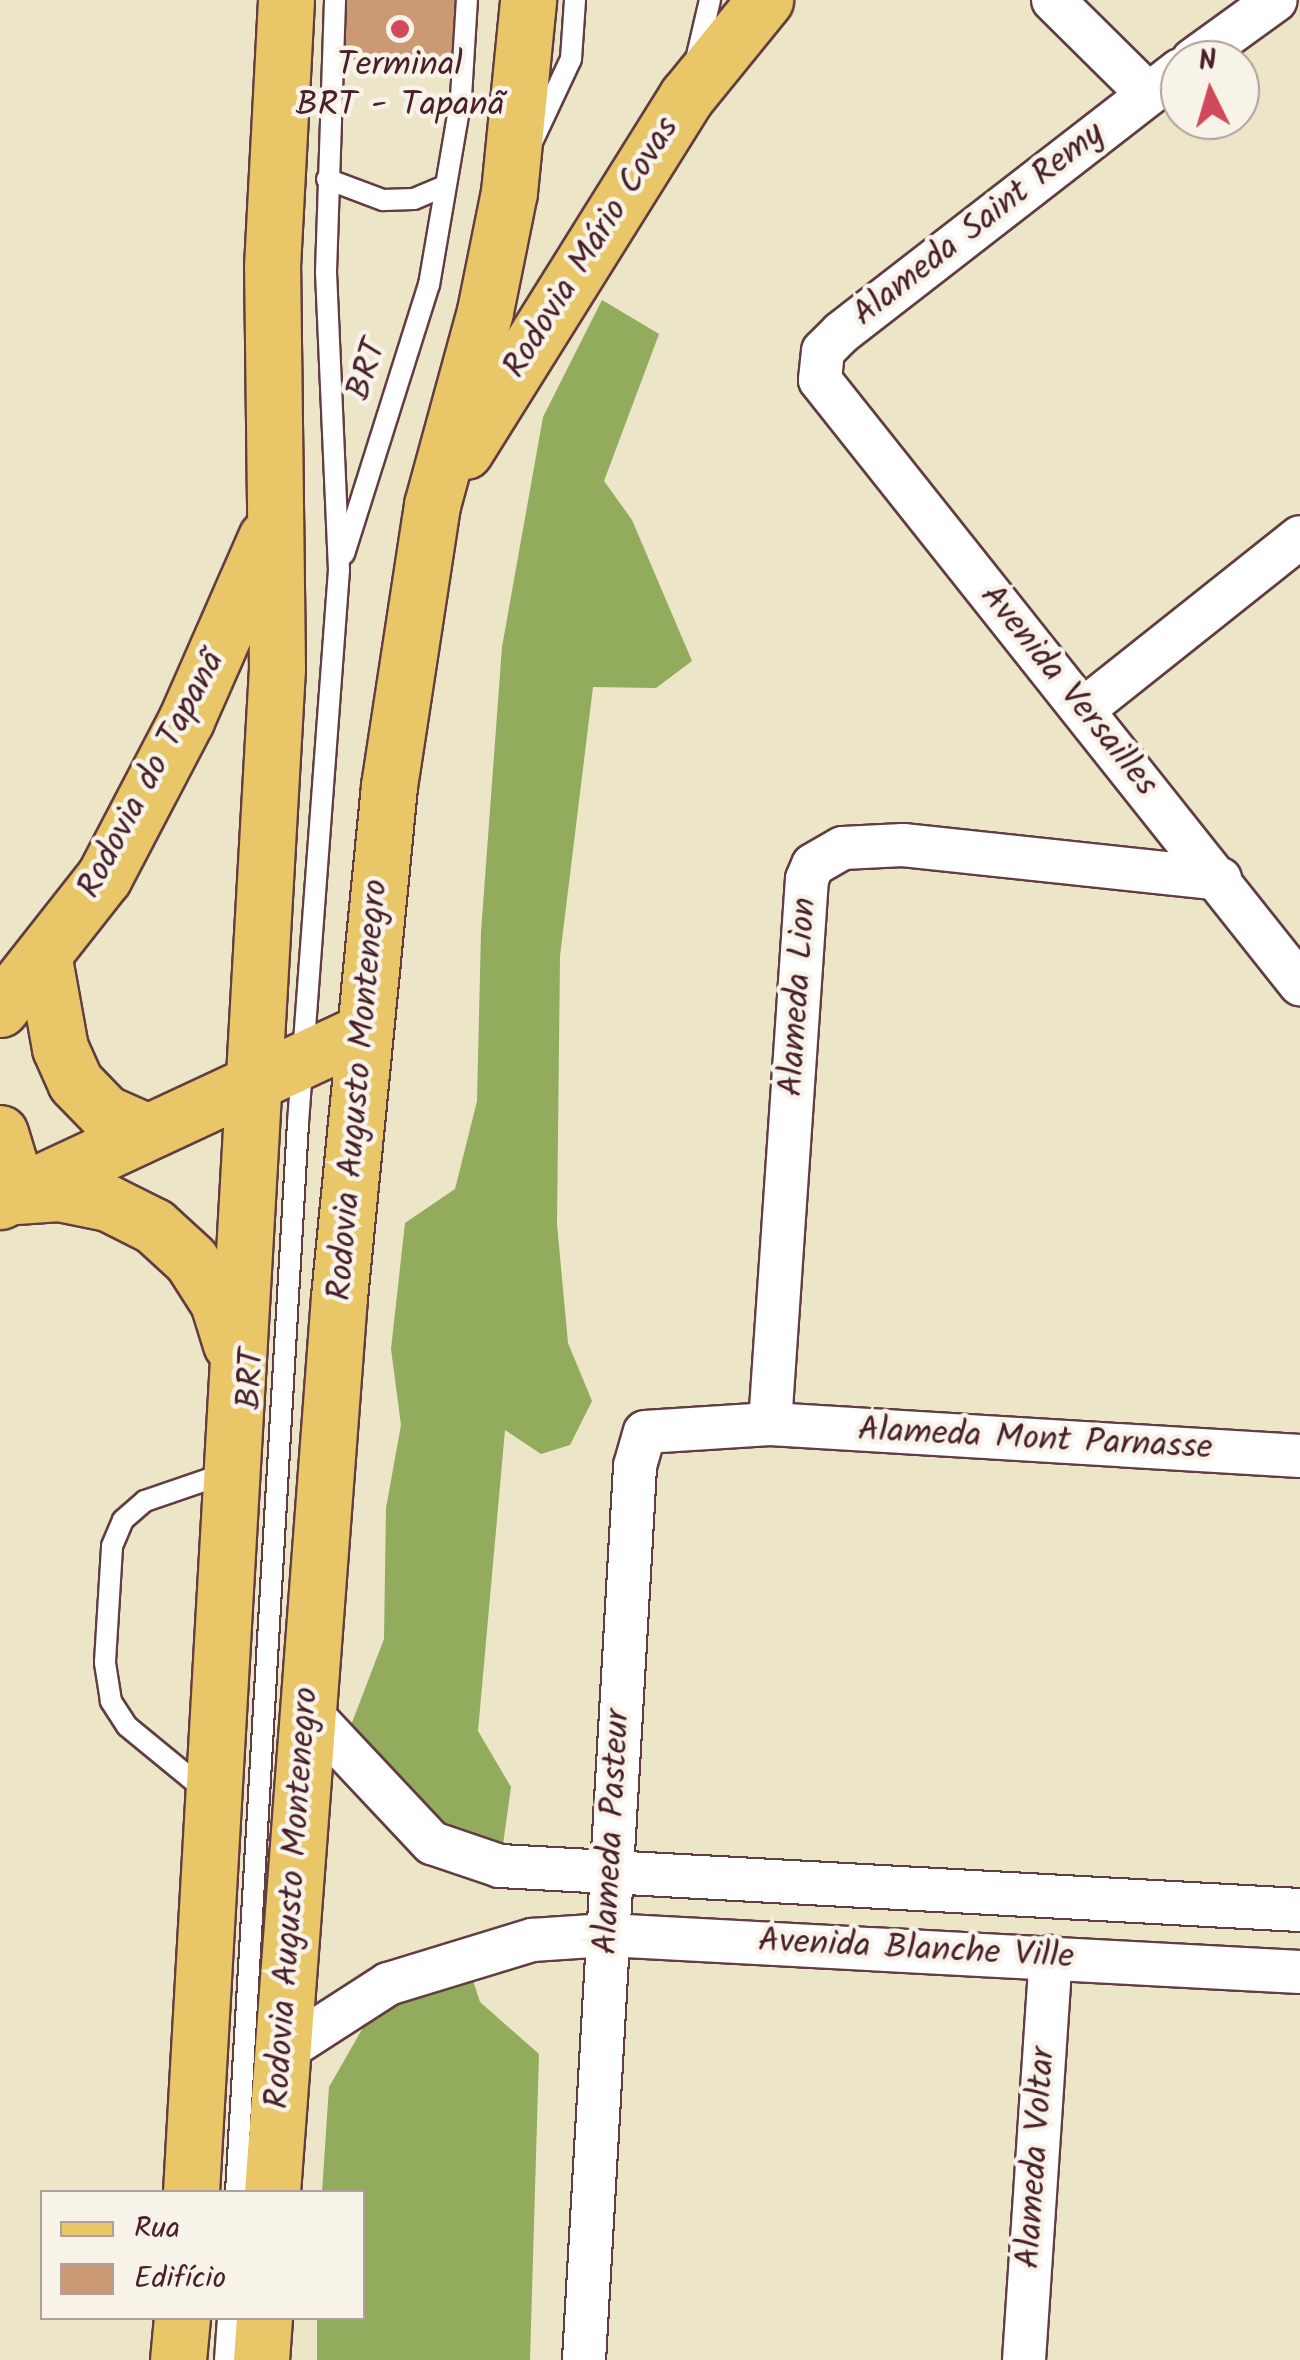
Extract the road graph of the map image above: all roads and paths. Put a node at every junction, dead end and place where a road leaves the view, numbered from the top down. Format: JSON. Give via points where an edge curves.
{"nodes":[{"id":1,"x":286,"y":0,"type":"edge"},
{"id":2,"x":335,"y":0,"type":"edge"},
{"id":3,"x":467,"y":0,"type":"edge"},
{"id":4,"x":528,"y":0,"type":"edge"},
{"id":5,"x":575,"y":0,"type":"edge"},
{"id":6,"x":710,"y":0,"type":"edge"},
{"id":7,"x":765,"y":0,"type":"edge"},
{"id":8,"x":1054,"y":0,"type":"edge"},
{"id":9,"x":1276,"y":0,"type":"edge"},
{"id":10,"x":1221,"y":40,"type":"edge"},
{"id":11,"x":1160,"y":79,"type":"edge"},
{"id":12,"x":1160,"y":85,"type":"edge"},
{"id":13,"x":687,"y":96,"type":"junction"},
{"id":14,"x":328,"y":179,"type":"junction"},
{"id":15,"x":444,"y":186,"type":"junction"},
{"id":16,"x":509,"y":192,"type":"junction"},
{"id":17,"x":831,"y":401,"type":"joint"},
{"id":18,"x":432,"y":505,"type":"junction"},
{"id":19,"x":272,"y":522,"type":"junction"},
{"id":20,"x":1300,"y":537,"type":"edge"},
{"id":21,"x":339,"y":570,"type":"junction"},
{"id":22,"x":1084,"y":709,"type":"junction"},
{"id":23,"x":1220,"y":879,"type":"junction"},
{"id":24,"x":44,"y":959,"type":"junction"},
{"id":25,"x":1300,"y":984,"type":"edge"},
{"id":26,"x":0,"y":1009,"type":"edge"},
{"id":27,"x":362,"y":1032,"type":"junction"},
{"id":28,"x":305,"y":1061,"type":"junction"},
{"id":29,"x":254,"y":1084,"type":"junction"},
{"id":30,"x":146,"y":1131,"type":"junction"},
{"id":31,"x":0,"y":1133,"type":"edge"},
{"id":32,"x":4,"y":1198,"type":"edge"},
{"id":33,"x":234,"y":1350,"type":"junction"},
{"id":34,"x":770,"y":1424,"type":"junction"},
{"id":35,"x":1300,"y":1456,"type":"edge"},
{"id":36,"x":234,"y":1471,"type":"junction"},
{"id":37,"x":307,"y":1710,"type":"junction"},
{"id":38,"x":214,"y":1798,"type":"junction"},
{"id":39,"x":536,"y":1872,"type":"junction"},
{"id":40,"x":610,"y":1876,"type":"junction"},
{"id":41,"x":1246,"y":1906,"type":"junction"},
{"id":42,"x":1300,"y":1910,"type":"edge"},
{"id":43,"x":607,"y":1935,"type":"junction"},
{"id":44,"x":532,"y":1940,"type":"junction"},
{"id":45,"x":1051,"y":1957,"type":"junction"},
{"id":46,"x":1241,"y":1966,"type":"junction"},
{"id":47,"x":1300,"y":1972,"type":"edge"},
{"id":48,"x":281,"y":2053,"type":"junction"},
{"id":49,"x":191,"y":2190,"type":"edge"},
{"id":50,"x":236,"y":2190,"type":"edge"},
{"id":51,"x":272,"y":2190,"type":"edge"},
{"id":52,"x":182,"y":2320,"type":"edge"},
{"id":53,"x":228,"y":2320,"type":"edge"},
{"id":54,"x":264,"y":2320,"type":"edge"},
{"id":55,"x":178,"y":2360,"type":"edge"},
{"id":56,"x":225,"y":2360,"type":"edge"},
{"id":57,"x":261,"y":2360,"type":"edge"},
{"id":58,"x":584,"y":2360,"type":"edge"},
{"id":59,"x":1024,"y":2360,"type":"edge"}],
"edges":[{"from":1,"to":19,"type":"main road","via":[[272,268]]},
{"from":2,"to":14,"type":"lane","name":"BRT"},
{"from":3,"to":15,"type":"lane","name":"BRT"},
{"from":4,"to":16,"type":"main road","name":"Rodovia Augusto Montenegro"},
{"from":5,"to":16,"type":"lane","via":[[571,59]]},
{"from":6,"to":13,"type":"lane"},
{"from":7,"to":13,"type":"main road","name":"Rodovia Mário Covas"},
{"from":8,"to":11,"type":"street"},
{"from":9,"to":10,"type":"street"},
{"from":12,"to":17,"type":"street","name":"Alameda Saint Remy","via":[[840,333],[818,363]]},
{"from":13,"to":18,"type":"main road","name":"Rodovia Mário Covas"},
{"from":14,"to":15,"type":"lane","via":[[383,200]]},
{"from":14,"to":21,"type":"lane","name":"BRT"},
{"from":15,"to":21,"type":"lane","name":"BRT","via":[[429,285]]},
{"from":16,"to":18,"type":"main road","name":"Rodovia Augusto Montenegro","via":[[486,311]]},
{"from":17,"to":22,"type":"street","name":"Avenida Versailles"},
{"from":18,"to":27,"type":"main road","name":"Rodovia Augusto Montenegro","via":[[389,786]]},
{"from":19,"to":24,"type":"main road","name":"Rodovia do Tapanã","via":[[223,643],[145,802],[104,876]]},
{"from":19,"to":29,"type":"main road","via":[[277,668]]},
{"from":20,"to":22,"type":"street"},
{"from":21,"to":28,"type":"lane","name":"BRT"},
{"from":22,"to":23,"type":"street","name":"Avenida Versailles"},
{"from":23,"to":25,"type":"street","name":"Avenida Versailles"},
{"from":23,"to":34,"type":"street","name":"Alameda Lion","via":[[903,846],[843,848],[813,866]]},
{"from":24,"to":26,"type":"main road","name":"Rodovia do Tapanã"},
{"from":24,"to":30,"type":"main road","via":[[60,1048],[75,1082],[105,1113]]},
{"from":27,"to":28,"type":"main road"},
{"from":27,"to":37,"type":"main road","name":"Rodovia Augusto Montenegro"},
{"from":28,"to":29,"type":"main road"},
{"from":28,"to":50,"type":"lane","name":"BRT"},
{"from":29,"to":30,"type":"main road"},
{"from":29,"to":33,"type":"main road"},
{"from":30,"to":32,"type":"main road"},
{"from":31,"to":32,"type":"main road","via":[[10,1166]]},
{"from":32,"to":33,"type":"main road","via":[[59,1193],[108,1203],[154,1226],[191,1260],[218,1302]]},
{"from":33,"to":36,"type":"main road"},
{"from":34,"to":35,"type":"street","name":"Alameda Mont Parnasse"},
{"from":34,"to":40,"type":"street","name":"Alameda Pasteur","via":[[662,1426],[638,1441]]},
{"from":36,"to":38,"type":"main road"},
{"from":36,"to":38,"type":"lane","via":[[145,1501],[123,1520],[112,1546],[105,1662],[111,1701],[127,1726]]},
{"from":37,"to":39,"type":"street","name":"Avenida Blanche Ville","via":[[432,1843]]},
{"from":37,"to":48,"type":"main road","name":"Rodovia Augusto Montenegro"},
{"from":38,"to":49,"type":"main road"},
{"from":39,"to":40,"type":"street","name":"Avenida Blanche Ville"},
{"from":39,"to":44,"type":"street"},
{"from":40,"to":41,"type":"street","name":"Avenida Blanche Ville"},
{"from":40,"to":43,"type":"street","name":"Alameda Pasteur"},
{"from":41,"to":42,"type":"street","name":"Avenida Blanche Ville"},
{"from":41,"to":46,"type":"street"},
{"from":43,"to":44,"type":"street","name":"Avenida Blanche Ville"},
{"from":43,"to":45,"type":"street","name":"Avenida Blanche Ville"},
{"from":43,"to":58,"type":"street","name":"Alameda Pasteur"},
{"from":44,"to":48,"type":"street","name":"Avenida Blanche Ville","via":[[388,1984]]},
{"from":45,"to":46,"type":"street","name":"Avenida Blanche Ville"},
{"from":45,"to":59,"type":"street","name":"Alameda Voltar"},
{"from":46,"to":47,"type":"street","name":"Avenida Blanche Ville"},
{"from":48,"to":51,"type":"main road","name":"Rodovia Augusto Montenegro"},
{"from":52,"to":55,"type":"main road"},
{"from":53,"to":56,"type":"lane"},
{"from":54,"to":57,"type":"main road"}]}
